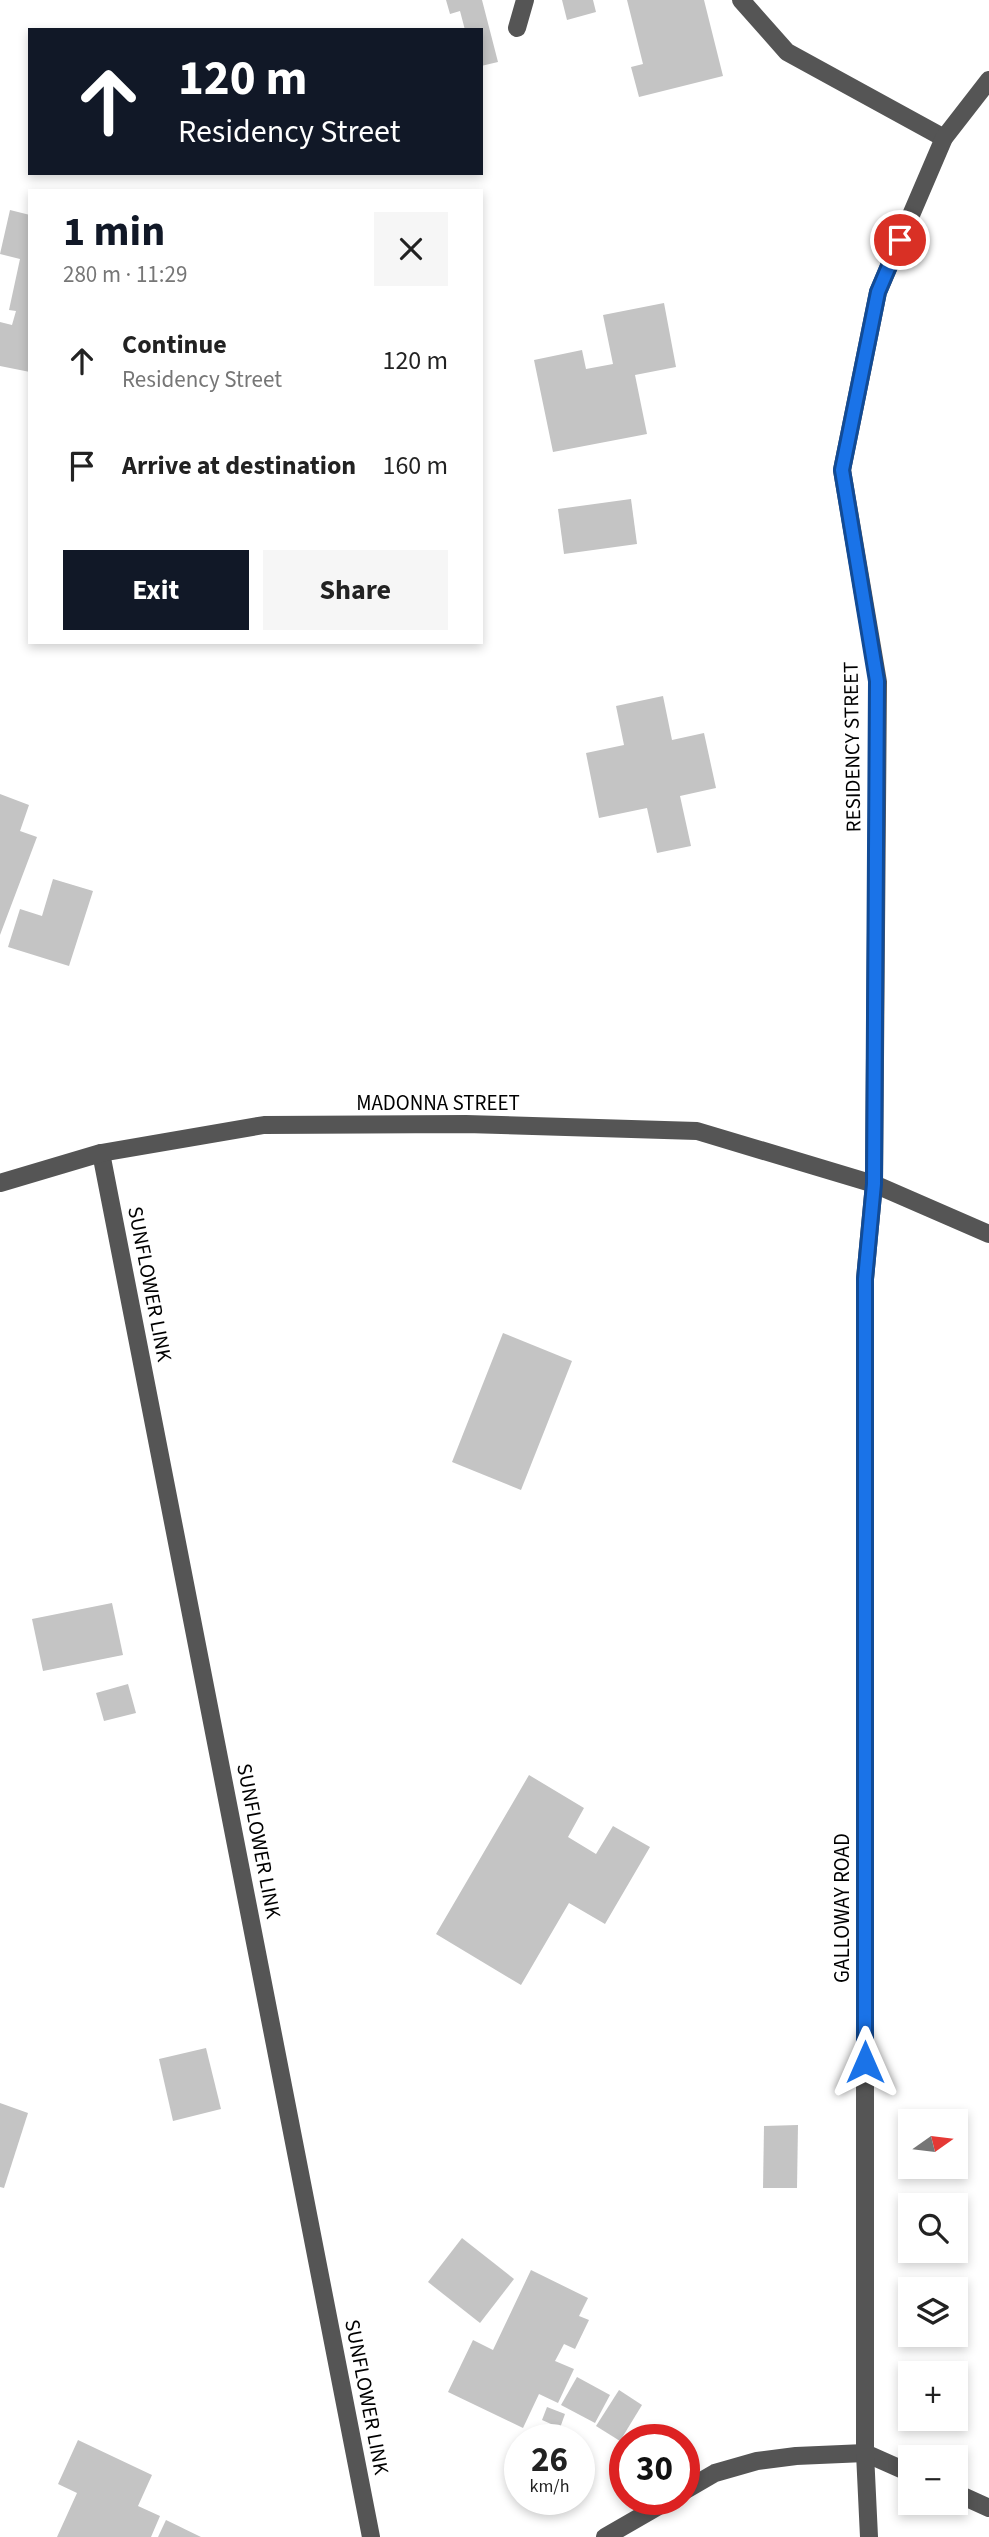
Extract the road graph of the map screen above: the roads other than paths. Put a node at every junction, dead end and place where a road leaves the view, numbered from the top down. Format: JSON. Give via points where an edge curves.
{"nodes":[{"id":1,"x":525,"y":0,"type":"edge"},
{"id":2,"x":741,"y":0,"type":"edge"},
{"id":3,"x":517,"y":29,"type":"dead end"},
{"id":4,"x":989,"y":80,"type":"edge"},
{"id":5,"x":944,"y":138,"type":"junction"},
{"id":6,"x":101,"y":1153,"type":"junction"},
{"id":7,"x":0,"y":1183,"type":"edge"},
{"id":8,"x":874,"y":1184,"type":"junction"},
{"id":9,"x":989,"y":1234,"type":"edge"},
{"id":10,"x":865,"y":1279,"type":"joint"},
{"id":11,"x":864,"y":2453,"type":"junction"},
{"id":12,"x":898,"y":2468,"type":"edge"},
{"id":13,"x":700,"y":2482,"type":"edge"},
{"id":14,"x":968,"y":2498,"type":"edge"},
{"id":15,"x":989,"y":2508,"type":"edge"},
{"id":16,"x":643,"y":2515,"type":"edge"},
{"id":17,"x":371,"y":2537,"type":"edge"},
{"id":18,"x":605,"y":2537,"type":"edge"},
{"id":19,"x":869,"y":2537,"type":"edge"}],
"edges":[{"from":1,"to":3,"type":"street"},
{"from":2,"to":5,"type":"street","via":[[787,52]]},
{"from":4,"to":5,"type":"street","name":"RESIDENCY STREET"},
{"from":5,"to":8,"type":"street","name":"RESIDENCY STREET","via":[[878,292],[842,470],[877,681]]},
{"from":6,"to":7,"type":"street","name":"MADONNA STREET"},
{"from":6,"to":8,"type":"street","name":"MADONNA STREET","via":[[264,1125],[466,1124],[697,1131]]},
{"from":6,"to":17,"type":"street","name":"SUNFLOWER LINK"},
{"from":8,"to":9,"type":"street","name":"MADONNA STREET"},
{"from":8,"to":10,"type":"street","name":"RESIDENCY STREET"},
{"from":10,"to":11,"type":"street","name":"GALLOWAY ROAD"},
{"from":11,"to":12,"type":"street"},
{"from":11,"to":13,"type":"street","via":[[757,2461]]},
{"from":11,"to":19,"type":"street","name":"GALLOWAY ROAD"},
{"from":14,"to":15,"type":"street"},
{"from":16,"to":18,"type":"street"}]}
